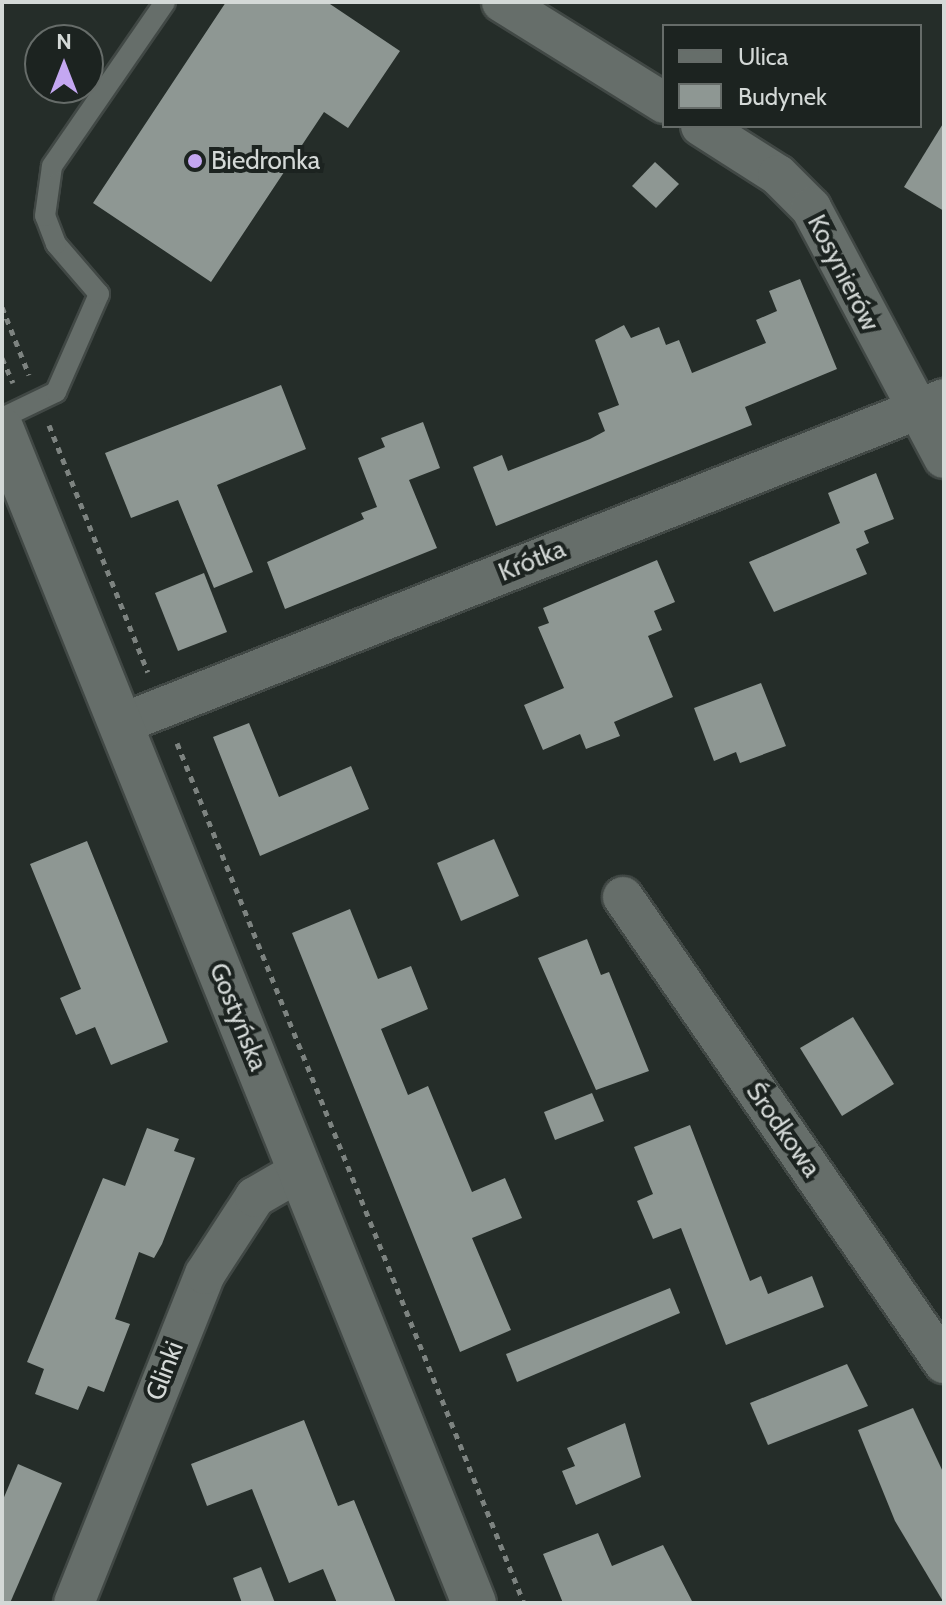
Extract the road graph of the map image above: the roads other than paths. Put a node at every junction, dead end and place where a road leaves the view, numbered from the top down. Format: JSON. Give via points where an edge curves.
{"nodes":[{"id":1,"x":165,"y":2,"type":"edge"},
{"id":2,"x":502,"y":2,"type":"edge"},
{"id":3,"x":662,"y":102,"type":"edge"},
{"id":4,"x":704,"y":128,"type":"edge"},
{"id":5,"x":930,"y":404,"type":"edge"},
{"id":6,"x":2,"y":418,"type":"edge"},
{"id":7,"x":2,"y":430,"type":"edge"},
{"id":8,"x":944,"y":458,"type":"edge"},
{"id":9,"x":121,"y":724,"type":"junction"},
{"id":10,"x":623,"y":897,"type":"dead end"},
{"id":11,"x":300,"y":1171,"type":"junction"},
{"id":12,"x":944,"y":1363,"type":"edge"},
{"id":13,"x":74,"y":1603,"type":"edge"},
{"id":14,"x":474,"y":1603,"type":"edge"}],
"edges":[{"from":1,"to":6,"type":"lane","via":[[52,166],[45,216],[56,244],[99,294],[63,382],[40,402]]},
{"from":2,"to":3,"type":"street"},
{"from":4,"to":5,"type":"street","name":"Kosynierów","via":[[778,175],[811,208]]},
{"from":5,"to":8,"type":"street","name":"Kosynierów"},
{"from":5,"to":9,"type":"street","name":"Krótka"},
{"from":7,"to":9,"type":"street","name":"Gostyńska"},
{"from":9,"to":11,"type":"street","name":"Gostyńska"},
{"from":10,"to":12,"type":"street","name":"Środkowa"},
{"from":11,"to":13,"type":"street","name":"Glinki","via":[[255,1197],[205,1274]]},
{"from":11,"to":14,"type":"street","name":"Gostyńska"}]}
